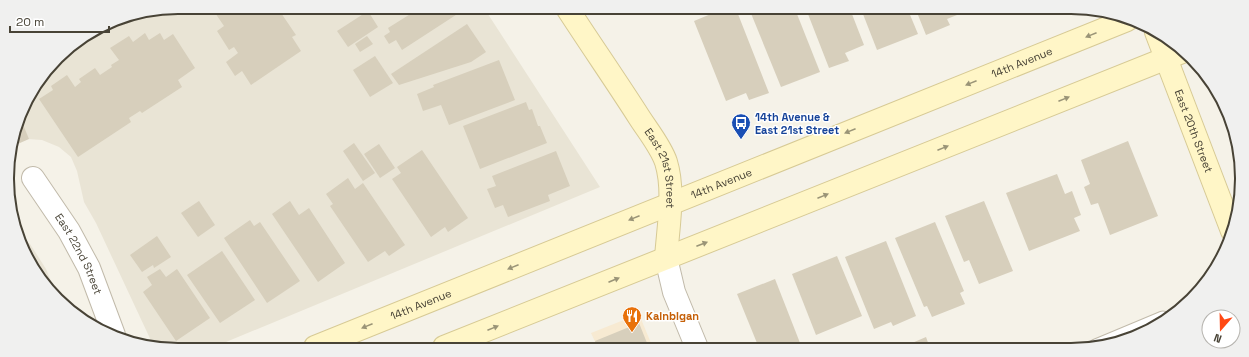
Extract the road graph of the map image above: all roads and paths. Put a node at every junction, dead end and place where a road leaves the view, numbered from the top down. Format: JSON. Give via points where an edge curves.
{"nodes":[{"id":1,"x":571,"y":14,"type":"edge"},
{"id":2,"x":1121,"y":22,"type":"edge"},
{"id":3,"x":1166,"y":45,"type":"edge"},
{"id":4,"x":1174,"y":55,"type":"edge"},
{"id":5,"x":33,"y":178,"type":"dead end"},
{"id":6,"x":670,"y":203,"type":"junction"},
{"id":7,"x":1229,"y":221,"type":"edge"},
{"id":8,"x":666,"y":258,"type":"junction"},
{"id":9,"x":111,"y":328,"type":"edge"},
{"id":10,"x":325,"y":343,"type":"edge"},
{"id":11,"x":454,"y":343,"type":"edge"},
{"id":12,"x":695,"y":343,"type":"edge"}],
"edges":[{"from":1,"to":6,"type":"main road","name":"East 21st Street","via":[[661,150],[670,181]]},
{"from":2,"to":6,"type":"main road","name":"14th Avenue","one_way":true},
{"from":3,"to":4,"type":"main road","name":"East 20th Street"},
{"from":4,"to":7,"type":"main road","name":"East 20th Street"},
{"from":8,"to":4,"type":"main road","one_way":true},
{"from":5,"to":9,"type":"street","name":"East 22nd Street","via":[[69,231],[89,268]]},
{"from":6,"to":8,"type":"main road","name":"East 21st Street"},
{"from":6,"to":10,"type":"main road","name":"14th Avenue","one_way":true},
{"from":11,"to":8,"type":"main road","one_way":true},
{"from":8,"to":12,"type":"street","name":"East 21st Street","via":[[674,292]]}]}
